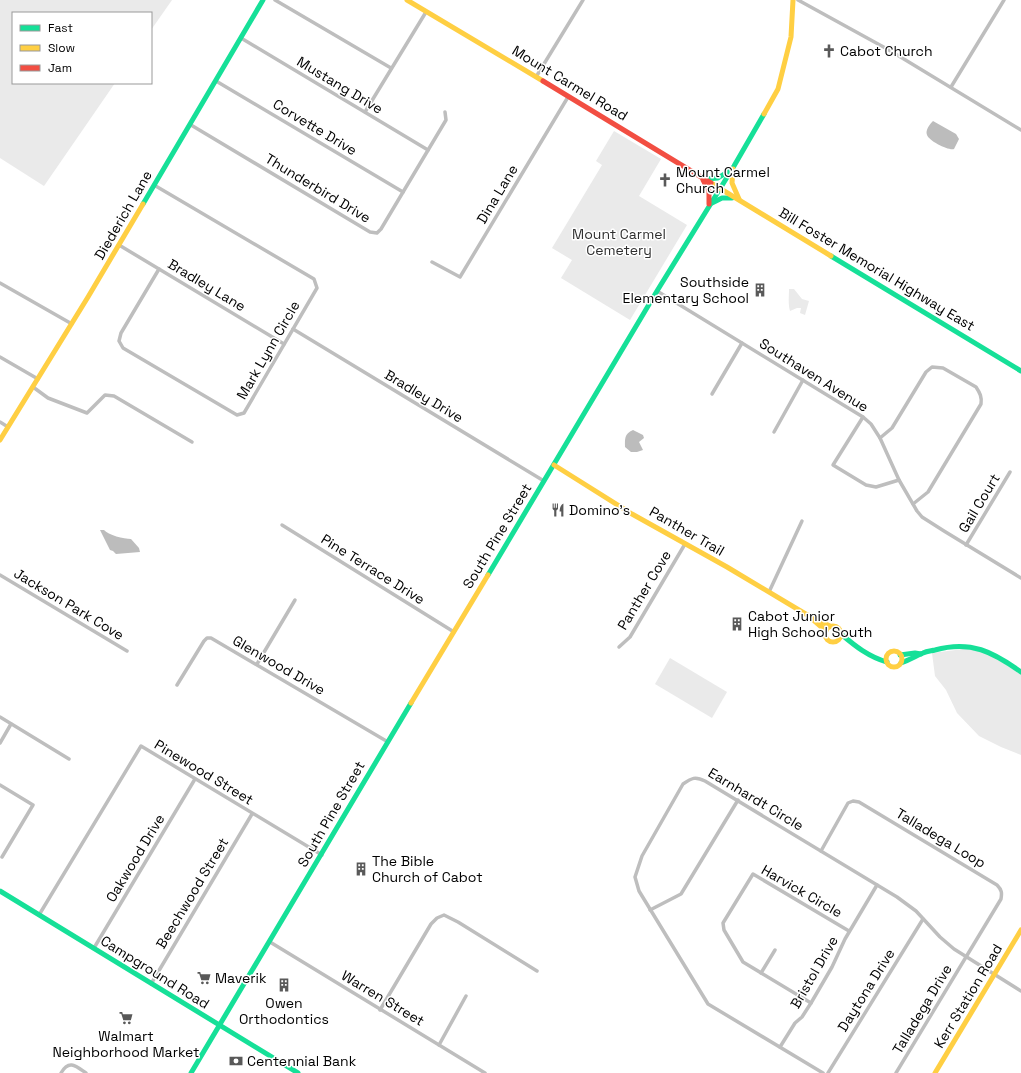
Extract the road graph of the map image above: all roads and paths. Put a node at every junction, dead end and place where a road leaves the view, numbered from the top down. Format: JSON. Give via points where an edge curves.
{"nodes":[{"id":1,"x":263,"y":0,"type":"edge"},
{"id":2,"x":275,"y":0,"type":"edge"},
{"id":3,"x":407,"y":0,"type":"edge"},
{"id":4,"x":583,"y":0,"type":"edge"},
{"id":5,"x":793,"y":0,"type":"edge"},
{"id":6,"x":798,"y":0,"type":"edge"},
{"id":7,"x":1004,"y":0,"type":"edge"},
{"id":8,"x":426,"y":12,"type":"junction"},
{"id":9,"x":241,"y":38,"type":"junction"},
{"id":10,"x":391,"y":68,"type":"junction"},
{"id":11,"x":536,"y":77,"type":"junction"},
{"id":12,"x":216,"y":81,"type":"junction"},
{"id":13,"x":951,"y":87,"type":"junction"},
{"id":14,"x":568,"y":97,"type":"junction"},
{"id":15,"x":365,"y":112,"type":"junction"},
{"id":16,"x":446,"y":112,"type":"dead end"},
{"id":17,"x":190,"y":125,"type":"junction"},
{"id":18,"x":1021,"y":130,"type":"edge"},
{"id":19,"x":428,"y":150,"type":"junction"},
{"id":20,"x":733,"y":168,"type":"junction"},
{"id":21,"x":702,"y":177,"type":"junction"},
{"id":22,"x":154,"y":185,"type":"junction"},
{"id":23,"x":720,"y":188,"type":"junction"},
{"id":24,"x":403,"y":192,"type":"junction"},
{"id":25,"x":739,"y":200,"type":"junction"},
{"id":26,"x":709,"y":205,"type":"junction"},
{"id":27,"x":119,"y":245,"type":"junction"},
{"id":28,"x":432,"y":262,"type":"dead end"},
{"id":29,"x":159,"y":269,"type":"junction"},
{"id":30,"x":0,"y":283,"type":"edge"},
{"id":31,"x":656,"y":291,"type":"junction"},
{"id":32,"x":72,"y":324,"type":"junction"},
{"id":33,"x":293,"y":330,"type":"junction"},
{"id":34,"x":742,"y":343,"type":"junction"},
{"id":35,"x":284,"y":344,"type":"junction"},
{"id":36,"x":0,"y":357,"type":"edge"},
{"id":37,"x":1021,"y":371,"type":"edge"},
{"id":38,"x":38,"y":379,"type":"junction"},
{"id":39,"x":803,"y":380,"type":"junction"},
{"id":40,"x":33,"y":387,"type":"junction"},
{"id":41,"x":712,"y":394,"type":"dead end"},
{"id":42,"x":862,"y":417,"type":"junction"},
{"id":43,"x":0,"y":422,"type":"edge"},
{"id":44,"x":8,"y":427,"type":"junction"},
{"id":45,"x":774,"y":432,"type":"dead end"},
{"id":46,"x":880,"y":438,"type":"junction"},
{"id":47,"x":0,"y":440,"type":"edge"},
{"id":48,"x":192,"y":442,"type":"dead end"},
{"id":49,"x":554,"y":465,"type":"junction"},
{"id":50,"x":1010,"y":472,"type":"dead end"},
{"id":51,"x":899,"y":480,"type":"junction"},
{"id":52,"x":544,"y":481,"type":"junction"},
{"id":53,"x":912,"y":504,"type":"junction"},
{"id":54,"x":802,"y":521,"type":"dead end"},
{"id":55,"x":282,"y":525,"type":"dead end"},
{"id":56,"x":685,"y":544,"type":"junction"},
{"id":57,"x":966,"y":545,"type":"junction"},
{"id":58,"x":1021,"y":572,"type":"edge"},
{"id":59,"x":0,"y":575,"type":"edge"},
{"id":60,"x":1020,"y":577,"type":"edge"},
{"id":61,"x":769,"y":592,"type":"junction"},
{"id":62,"x":295,"y":600,"type":"dead end"},
{"id":63,"x":809,"y":616,"type":"junction"},
{"id":64,"x":830,"y":626,"type":"junction"},
{"id":65,"x":826,"y":631,"type":"junction"},
{"id":66,"x":454,"y":632,"type":"junction"},
{"id":67,"x":841,"y":634,"type":"junction"},
{"id":68,"x":838,"y":640,"type":"junction"},
{"id":69,"x":851,"y":644,"type":"junction"},
{"id":70,"x":620,"y":647,"type":"dead end"},
{"id":71,"x":127,"y":651,"type":"dead end"},
{"id":72,"x":921,"y":654,"type":"junction"},
{"id":73,"x":900,"y":655,"type":"junction"},
{"id":74,"x":872,"y":656,"type":"junction"},
{"id":75,"x":887,"y":656,"type":"junction"},
{"id":76,"x":887,"y":662,"type":"junction"},
{"id":77,"x":901,"y":663,"type":"junction"},
{"id":78,"x":257,"y":664,"type":"junction"},
{"id":79,"x":1021,"y":672,"type":"edge"},
{"id":80,"x":177,"y":685,"type":"dead end"},
{"id":81,"x":0,"y":717,"type":"edge"},
{"id":82,"x":11,"y":724,"type":"junction"},
{"id":83,"x":388,"y":742,"type":"junction"},
{"id":84,"x":0,"y":743,"type":"edge"},
{"id":85,"x":69,"y":758,"type":"dead end"},
{"id":86,"x":195,"y":779,"type":"junction"},
{"id":87,"x":0,"y":785,"type":"edge"},
{"id":88,"x":738,"y":800,"type":"junction"},
{"id":89,"x":252,"y":814,"type":"junction"},
{"id":90,"x":820,"y":851,"type":"junction"},
{"id":91,"x":322,"y":855,"type":"junction"},
{"id":92,"x":2,"y":857,"type":"dead end"},
{"id":93,"x":877,"y":885,"type":"junction"},
{"id":94,"x":0,"y":891,"type":"edge"},
{"id":95,"x":650,"y":910,"type":"junction"},
{"id":96,"x":39,"y":915,"type":"junction"},
{"id":97,"x":923,"y":919,"type":"junction"},
{"id":98,"x":1021,"y":930,"type":"edge"},
{"id":99,"x":849,"y":931,"type":"junction"},
{"id":100,"x":270,"y":942,"type":"junction"},
{"id":101,"x":94,"y":948,"type":"junction"},
{"id":102,"x":775,"y":950,"type":"dead end"},
{"id":103,"x":966,"y":956,"type":"junction"},
{"id":104,"x":537,"y":971,"type":"dead end"},
{"id":105,"x":761,"y":973,"type":"junction"},
{"id":106,"x":995,"y":974,"type":"junction"},
{"id":107,"x":151,"y":984,"type":"junction"},
{"id":108,"x":1021,"y":991,"type":"edge"},
{"id":109,"x":466,"y":996,"type":"dead end"},
{"id":110,"x":811,"y":1003,"type":"junction"},
{"id":111,"x":380,"y":1010,"type":"junction"},
{"id":112,"x":219,"y":1025,"type":"junction"},
{"id":113,"x":439,"y":1045,"type":"junction"},
{"id":114,"x":780,"y":1047,"type":"junction"},
{"id":115,"x":61,"y":1073,"type":"edge"},
{"id":116,"x":86,"y":1073,"type":"edge"},
{"id":117,"x":191,"y":1073,"type":"edge"},
{"id":118,"x":298,"y":1073,"type":"edge"},
{"id":119,"x":485,"y":1073,"type":"edge"},
{"id":120,"x":823,"y":1073,"type":"edge"},
{"id":121,"x":828,"y":1073,"type":"edge"},
{"id":122,"x":896,"y":1073,"type":"edge"},
{"id":123,"x":935,"y":1073,"type":"edge"}],
"edges":[{"from":1,"to":9,"type":"street","name":"Diederich Lane"},
{"from":2,"to":10,"type":"street"},
{"from":3,"to":8,"type":"street","name":"Mount Carmel Road"},
{"from":4,"to":11,"type":"street"},
{"from":5,"to":20,"type":"street","name":"South Pine Street","via":[[791,37],[778,89]]},
{"from":6,"to":13,"type":"street"},
{"from":7,"to":13,"type":"street"},
{"from":8,"to":10,"type":"street"},
{"from":8,"to":11,"type":"street","name":"Mount Carmel Road"},
{"from":9,"to":12,"type":"street","name":"Diederich Lane"},
{"from":9,"to":15,"type":"street","name":"Mustang Drive"},
{"from":10,"to":15,"type":"street"},
{"from":11,"to":14,"type":"street","name":"Mount Carmel Road"},
{"from":12,"to":17,"type":"street","name":"Diederich Lane"},
{"from":12,"to":24,"type":"street","name":"Corvette Drive"},
{"from":13,"to":18,"type":"street"},
{"from":14,"to":21,"type":"street","name":"Mount Carmel Road"},
{"from":14,"to":28,"type":"street","name":"Dina Lane","via":[[460,277]]},
{"from":15,"to":19,"type":"street","name":"Mustang Drive"},
{"from":16,"to":19,"type":"street","name":"Thunderbird Drive","via":[[446,120]]},
{"from":17,"to":22,"type":"street","name":"Diederich Lane"},
{"from":17,"to":24,"type":"street","name":"Thunderbird Drive","via":[[370,232],[377,233],[381,229]]},
{"from":19,"to":24,"type":"street","name":"Thunderbird Drive"},
{"from":20,"to":21,"type":"street","via":[[717,179]]},
{"from":20,"to":23,"type":"street","name":"South Pine Street"},
{"from":20,"to":25,"type":"street","via":[[733,186]]},
{"from":21,"to":23,"type":"street","name":"Mount Carmel Road"},
{"from":21,"to":26,"type":"street","via":[[709,191]]},
{"from":22,"to":27,"type":"street","name":"Diederich Lane"},
{"from":22,"to":33,"type":"street","name":"Mark Lynn Circle","via":[[314,279],[317,288]]},
{"from":23,"to":25,"type":"street","name":"Bill Foster Memorial Highway East"},
{"from":23,"to":26,"type":"street","name":"South Pine Street"},
{"from":25,"to":26,"type":"street","via":[[721,198]]},
{"from":25,"to":37,"type":"street","name":"Bill Foster Memorial Highway East"},
{"from":26,"to":31,"type":"street","name":"South Pine Street"},
{"from":27,"to":29,"type":"street","name":"Bradley Lane"},
{"from":27,"to":32,"type":"street","name":"Diederich Lane"},
{"from":29,"to":35,"type":"street","name":"Bradley Lane"},
{"from":29,"to":35,"type":"street","name":"Mark Lynn Circle","via":[[121,333],[119,341],[123,348],[237,415],[244,413]]},
{"from":30,"to":32,"type":"street"},
{"from":31,"to":34,"type":"street","name":"Southaven Avenue"},
{"from":31,"to":49,"type":"street","name":"South Pine Street"},
{"from":32,"to":38,"type":"street","name":"Diederich Lane"},
{"from":33,"to":35,"type":"street","name":"Mark Lynn Circle"},
{"from":33,"to":52,"type":"street","name":"Bradley Drive"},
{"from":34,"to":39,"type":"street","name":"Southaven Avenue"},
{"from":34,"to":41,"type":"street"},
{"from":36,"to":38,"type":"street"},
{"from":38,"to":40,"type":"street","name":"Diederich Lane"},
{"from":39,"to":42,"type":"street","name":"Southaven Avenue"},
{"from":39,"to":45,"type":"street"},
{"from":40,"to":44,"type":"street","name":"Diederich Lane"},
{"from":40,"to":48,"type":"street","via":[[48,398],[87,413],[105,395],[114,396]]},
{"from":42,"to":46,"type":"street","name":"Southaven Avenue","via":[[871,424]]},
{"from":42,"to":51,"type":"street","via":[[833,466],[866,485],[876,487]]},
{"from":43,"to":44,"type":"street"},
{"from":44,"to":47,"type":"street","name":"Diederich Lane"},
{"from":46,"to":51,"type":"street","name":"Southaven Avenue"},
{"from":46,"to":53,"type":"street","via":[[892,428],[926,372],[932,367],[943,368],[976,387],[979,392],[981,404],[928,492]]},
{"from":49,"to":52,"type":"street","name":"South Pine Street"},
{"from":49,"to":56,"type":"street","name":"Panther Trail"},
{"from":50,"to":57,"type":"street","name":"Gail Court"},
{"from":51,"to":53,"type":"street","name":"Southaven Avenue"},
{"from":52,"to":66,"type":"street","name":"South Pine Street"},
{"from":53,"to":57,"type":"street","name":"Southaven Avenue","via":[[922,517]]},
{"from":54,"to":61,"type":"street"},
{"from":55,"to":66,"type":"street","name":"Pine Terrace Drive"},
{"from":56,"to":61,"type":"street","name":"Panther Trail"},
{"from":56,"to":70,"type":"street","name":"Panther Cove","via":[[630,637]]},
{"from":57,"to":60,"type":"street","name":"Southaven Avenue"},
{"from":58,"to":60,"type":"street"},
{"from":59,"to":71,"type":"street","name":"Jackson Park Cove"},
{"from":61,"to":63,"type":"street","name":"Panther Trail"},
{"from":62,"to":78,"type":"street"},
{"from":63,"to":64,"type":"street","name":"Panther Trail"},
{"from":63,"to":65,"type":"street","name":"Panther Trail"},
{"from":64,"to":65,"type":"street"},
{"from":64,"to":67,"type":"street","via":[[839,628]]},
{"from":65,"to":68,"type":"street","via":[[829,640]]},
{"from":66,"to":83,"type":"street","name":"South Pine Street"},
{"from":67,"to":68,"type":"street"},
{"from":67,"to":69,"type":"street"},
{"from":68,"to":69,"type":"street"},
{"from":69,"to":74,"type":"street"},
{"from":72,"to":73,"type":"street"},
{"from":72,"to":77,"type":"street"},
{"from":72,"to":79,"type":"street","via":[[968,646],[984,649]]},
{"from":73,"to":75,"type":"street","via":[[892,652]]},
{"from":73,"to":77,"type":"street"},
{"from":74,"to":75,"type":"street"},
{"from":74,"to":76,"type":"street"},
{"from":75,"to":76,"type":"street"},
{"from":76,"to":77,"type":"street","via":[[889,666],[894,667]]},
{"from":78,"to":80,"type":"street","name":"Glenwood Drive","via":[[209,638],[204,641]]},
{"from":78,"to":83,"type":"street","name":"Glenwood Drive"},
{"from":81,"to":82,"type":"street"},
{"from":82,"to":84,"type":"street"},
{"from":82,"to":85,"type":"street"},
{"from":83,"to":91,"type":"street","name":"South Pine Street"},
{"from":86,"to":89,"type":"street","name":"Pinewood Street"},
{"from":86,"to":96,"type":"street","name":"Pinewood Street","via":[[141,746]]},
{"from":86,"to":101,"type":"street","name":"Oakwood Drive"},
{"from":87,"to":92,"type":"street","via":[[33,805]]},
{"from":88,"to":90,"type":"street","name":"Earnhardt Circle"},
{"from":88,"to":95,"type":"street","via":[[681,894]]},
{"from":88,"to":95,"type":"street","name":"Earnhardt Circle","via":[[698,777],[683,784],[637,868],[635,878],[639,891]]},
{"from":89,"to":91,"type":"street","name":"Pinewood Street"},
{"from":89,"to":107,"type":"street","name":"Beechwood Street"},
{"from":90,"to":93,"type":"street","name":"Earnhardt Circle"},
{"from":90,"to":103,"type":"street","name":"Talladega Loop","via":[[848,803],[853,800],[998,884],[1002,893],[1001,899]]},
{"from":91,"to":100,"type":"street","name":"South Pine Street"},
{"from":93,"to":97,"type":"street","name":"Earnhardt Circle","via":[[916,911]]},
{"from":93,"to":99,"type":"street","name":"Bristol Drive"},
{"from":94,"to":96,"type":"street","name":"Campground Road"},
{"from":95,"to":114,"type":"street","name":"Earnhardt Circle","via":[[708,1004]]},
{"from":96,"to":101,"type":"street","name":"Campground Road"},
{"from":97,"to":103,"type":"street","name":"Earnhardt Circle","via":[[940,937]]},
{"from":97,"to":121,"type":"street","name":"Daytona Drive"},
{"from":98,"to":106,"type":"street","name":"Kerr Station Road"},
{"from":99,"to":105,"type":"street","name":"Harvick Circle","via":[[753,874],[723,926],[744,962]]},
{"from":99,"to":110,"type":"street","name":"Bristol Drive"},
{"from":100,"to":111,"type":"street","name":"Warren Street"},
{"from":100,"to":112,"type":"street","name":"South Pine Street"},
{"from":101,"to":107,"type":"street","name":"Campground Road"},
{"from":102,"to":105,"type":"street"},
{"from":103,"to":106,"type":"street","name":"Earnhardt Circle"},
{"from":103,"to":122,"type":"street","name":"Talladega Drive"},
{"from":104,"to":111,"type":"street","via":[[444,916],[431,924]]},
{"from":105,"to":110,"type":"street","name":"Harvick Circle"},
{"from":106,"to":108,"type":"street","name":"Earnhardt Circle"},
{"from":106,"to":123,"type":"street","name":"Kerr Station Road"},
{"from":107,"to":112,"type":"street","name":"Campground Road"},
{"from":109,"to":113,"type":"street"},
{"from":110,"to":114,"type":"street","name":"Bristol Drive"},
{"from":111,"to":113,"type":"street","name":"Warren Street"},
{"from":112,"to":117,"type":"street","name":"South Pine Street"},
{"from":112,"to":118,"type":"street","name":"Campground Road"},
{"from":113,"to":119,"type":"street","name":"Warren Street"},
{"from":114,"to":120,"type":"street","name":"Earnhardt Circle"},
{"from":115,"to":116,"type":"street","via":[[64,1067],[73,1065]]}]}
